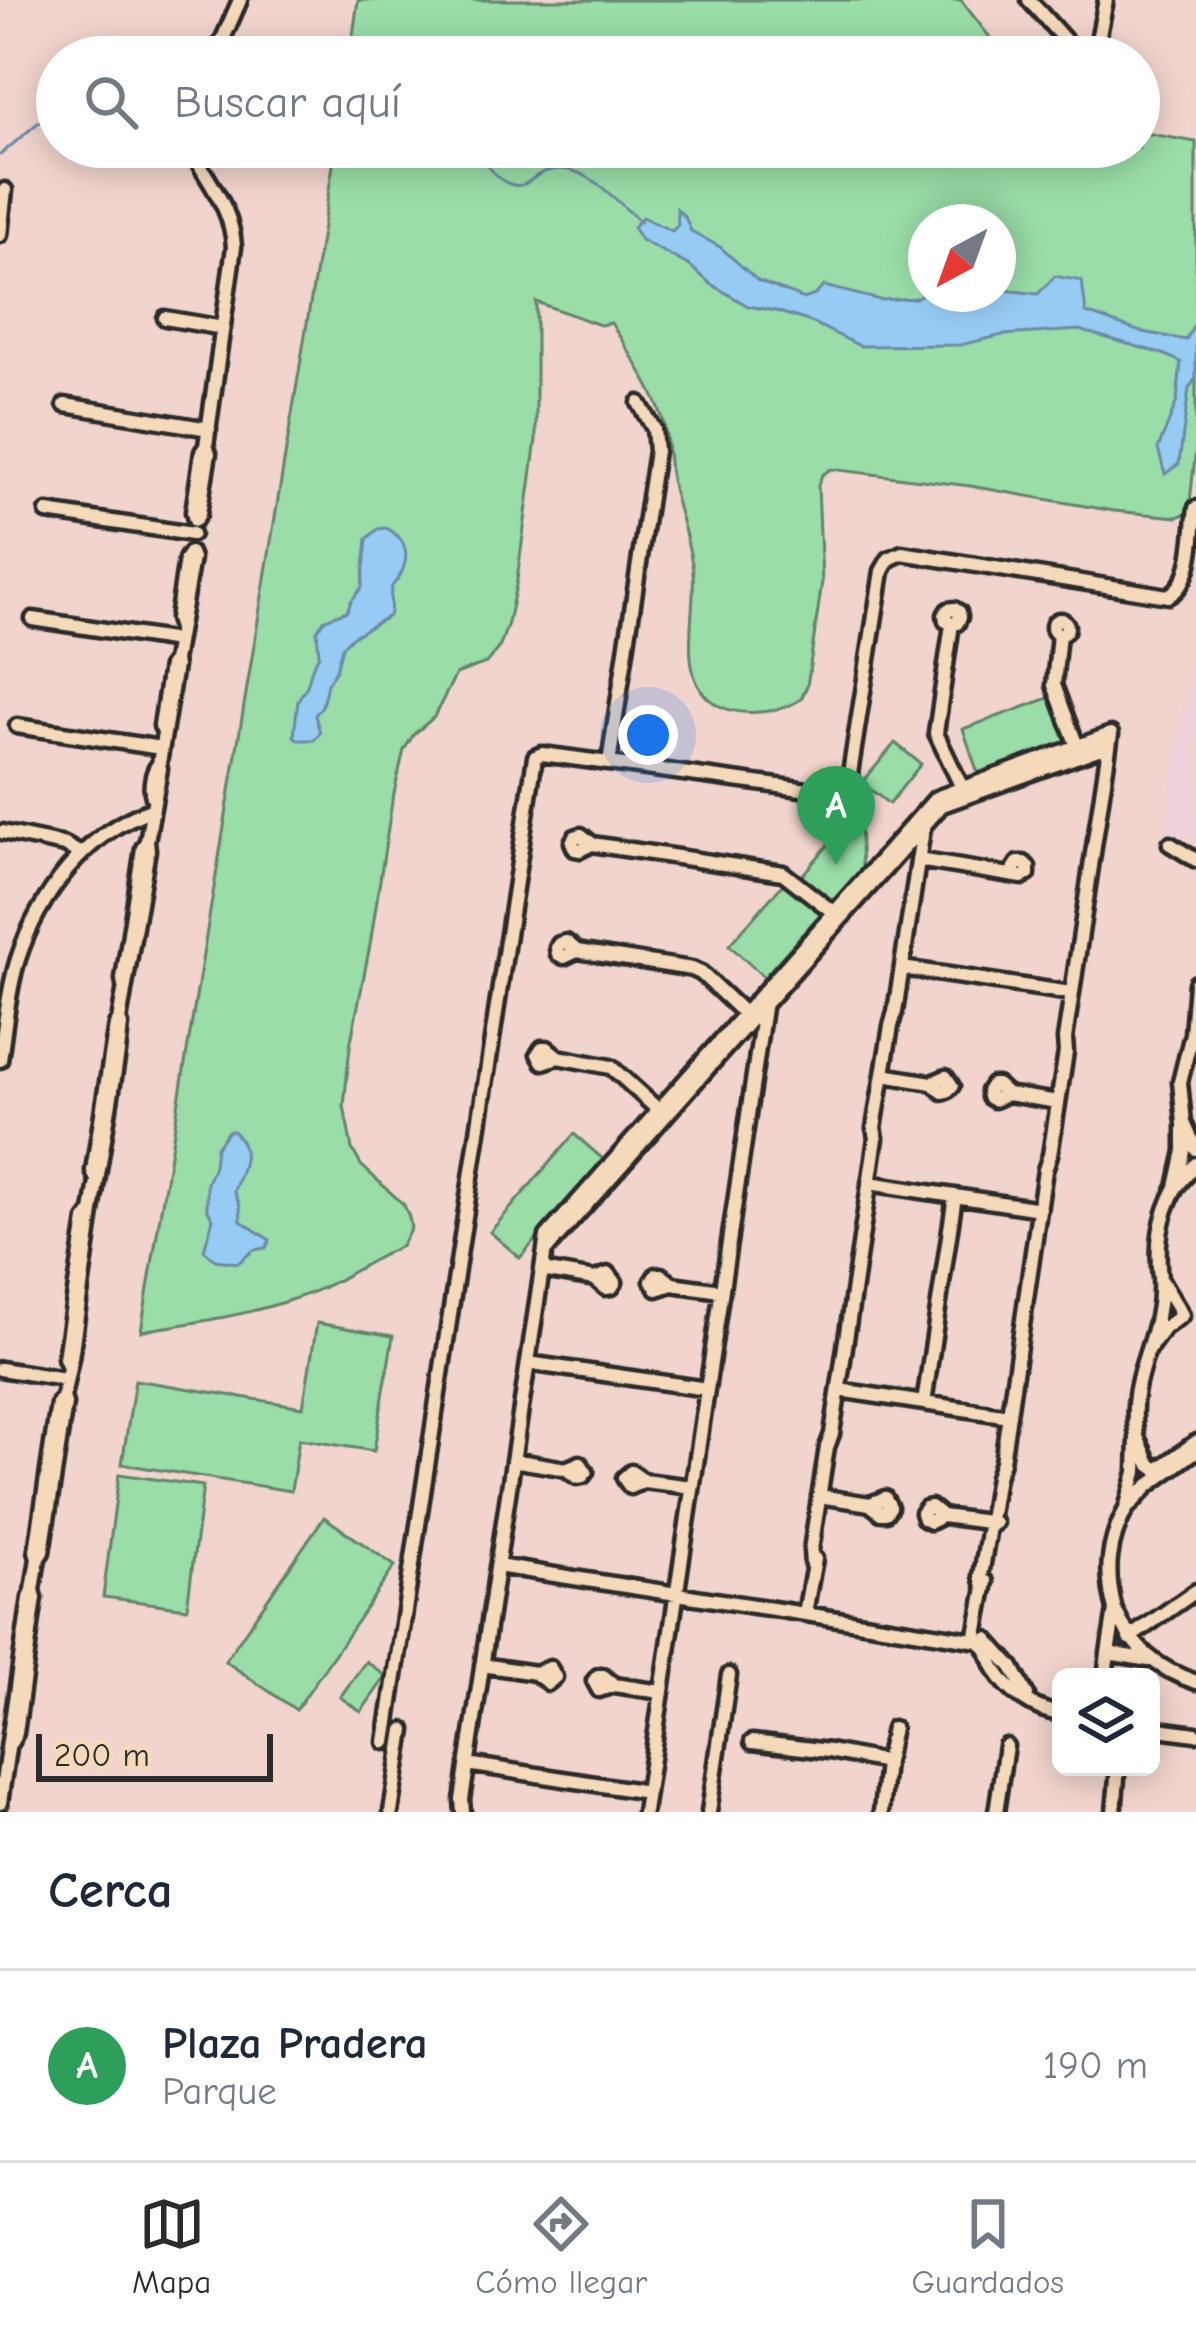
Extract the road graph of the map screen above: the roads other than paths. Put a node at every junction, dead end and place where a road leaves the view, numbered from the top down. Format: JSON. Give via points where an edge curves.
{"nodes":[{"id":1,"x":240,"y":0,"type":"edge"},
{"id":2,"x":1029,"y":0,"type":"edge"},
{"id":3,"x":1106,"y":0,"type":"edge"},
{"id":4,"x":224,"y":36,"type":"edge"},
{"id":5,"x":1063,"y":36,"type":"edge"},
{"id":6,"x":1099,"y":36,"type":"edge"},
{"id":7,"x":203,"y":168,"type":"edge"},
{"id":8,"x":5,"y":190,"type":"dead end"},
{"id":9,"x":0,"y":235,"type":"edge"},
{"id":10,"x":165,"y":318,"type":"dead end"},
{"id":11,"x":223,"y":328,"type":"junction"},
{"id":12,"x":639,"y":403,"type":"dead end"},
{"id":13,"x":65,"y":405,"type":"dead end"},
{"id":14,"x":209,"y":428,"type":"junction"},
{"id":15,"x":1196,"y":508,"type":"edge"},
{"id":16,"x":47,"y":512,"type":"dead end"},
{"id":17,"x":193,"y":527,"type":"junction"},
{"id":18,"x":33,"y":619,"type":"dead end"},
{"id":19,"x":952,"y":624,"type":"dead end"},
{"id":20,"x":1059,"y":634,"type":"dead end"},
{"id":21,"x":177,"y":641,"type":"junction"},
{"id":22,"x":17,"y":726,"type":"dead end"},
{"id":23,"x":161,"y":748,"type":"junction"},
{"id":24,"x":1079,"y":750,"type":"junction"},
{"id":25,"x":609,"y":763,"type":"junction"},
{"id":26,"x":963,"y":791,"type":"junction"},
{"id":27,"x":152,"y":803,"type":"junction"},
{"id":28,"x":925,"y":810,"type":"junction"},
{"id":29,"x":923,"y":826,"type":"junction"},
{"id":30,"x":2,"y":832,"type":"edge"},
{"id":31,"x":592,"y":844,"type":"dead end"},
{"id":32,"x":1170,"y":844,"type":"dead end"},
{"id":33,"x":913,"y":846,"type":"junction"},
{"id":34,"x":81,"y":854,"type":"junction"},
{"id":35,"x":1196,"y":860,"type":"edge"},
{"id":36,"x":1010,"y":875,"type":"dead end"},
{"id":37,"x":838,"y":915,"type":"junction"},
{"id":38,"x":577,"y":951,"type":"dead end"},
{"id":39,"x":902,"y":968,"type":"junction"},
{"id":40,"x":1196,"y":983,"type":"edge"},
{"id":41,"x":768,"y":988,"type":"junction"},
{"id":42,"x":1071,"y":993,"type":"junction"},
{"id":43,"x":765,"y":1003,"type":"junction"},
{"id":44,"x":752,"y":1019,"type":"junction"},
{"id":45,"x":558,"y":1057,"type":"dead end"},
{"id":46,"x":0,"y":1060,"type":"edge"},
{"id":47,"x":886,"y":1076,"type":"junction"},
{"id":48,"x":932,"y":1083,"type":"dead end"},
{"id":49,"x":1007,"y":1094,"type":"dead end"},
{"id":50,"x":1055,"y":1102,"type":"junction"},
{"id":51,"x":662,"y":1113,"type":"junction"},
{"id":52,"x":1191,"y":1157,"type":"edge"},
{"id":53,"x":869,"y":1183,"type":"junction"},
{"id":54,"x":956,"y":1196,"type":"junction"},
{"id":55,"x":1040,"y":1209,"type":"junction"},
{"id":56,"x":542,"y":1270,"type":"junction"},
{"id":57,"x":595,"y":1279,"type":"dead end"},
{"id":58,"x":672,"y":1284,"type":"dead end"},
{"id":59,"x":721,"y":1292,"type":"junction"},
{"id":60,"x":1196,"y":1305,"type":"edge"},
{"id":61,"x":1169,"y":1314,"type":"junction"},
{"id":62,"x":528,"y":1364,"type":"junction"},
{"id":63,"x":0,"y":1370,"type":"edge"},
{"id":64,"x":66,"y":1372,"type":"junction"},
{"id":65,"x":706,"y":1389,"type":"junction"},
{"id":66,"x":839,"y":1390,"type":"junction"},
{"id":67,"x":924,"y":1403,"type":"junction"},
{"id":68,"x":1009,"y":1416,"type":"junction"},
{"id":69,"x":1196,"y":1446,"type":"edge"},
{"id":70,"x":513,"y":1460,"type":"junction"},
{"id":71,"x":566,"y":1469,"type":"dead end"},
{"id":72,"x":1146,"y":1476,"type":"junction"},
{"id":73,"x":644,"y":1481,"type":"dead end"},
{"id":74,"x":692,"y":1487,"type":"junction"},
{"id":75,"x":823,"y":1497,"type":"junction"},
{"id":76,"x":870,"y":1504,"type":"dead end"},
{"id":77,"x":942,"y":1516,"type":"dead end"},
{"id":78,"x":993,"y":1523,"type":"junction"},
{"id":79,"x":498,"y":1563,"type":"junction"},
{"id":80,"x":676,"y":1590,"type":"junction"},
{"id":81,"x":1196,"y":1591,"type":"edge"},
{"id":82,"x":805,"y":1610,"type":"junction"},
{"id":83,"x":1115,"y":1610,"type":"junction"},
{"id":84,"x":975,"y":1636,"type":"junction"},
{"id":85,"x":1111,"y":1636,"type":"junction"},
{"id":86,"x":1129,"y":1642,"type":"junction"},
{"id":87,"x":1108,"y":1653,"type":"junction"},
{"id":88,"x":482,"y":1665,"type":"junction"},
{"id":89,"x":1106,"y":1668,"type":"edge"},
{"id":90,"x":536,"y":1673,"type":"dead end"},
{"id":91,"x":729,"y":1675,"type":"dead end"},
{"id":92,"x":1196,"y":1682,"type":"edge"},
{"id":93,"x":614,"y":1685,"type":"dead end"},
{"id":94,"x":661,"y":1692,"type":"junction"},
{"id":95,"x":1052,"y":1713,"type":"edge"},
{"id":96,"x":893,"y":1728,"type":"dead end"},
{"id":97,"x":1160,"y":1729,"type":"edge"},
{"id":98,"x":404,"y":1730,"type":"dead end"},
{"id":99,"x":1196,"y":1734,"type":"edge"},
{"id":100,"x":386,"y":1742,"type":"dead end"},
{"id":101,"x":752,"y":1742,"type":"dead end"},
{"id":102,"x":1006,"y":1746,"type":"dead end"},
{"id":103,"x":886,"y":1762,"type":"junction"},
{"id":104,"x":467,"y":1764,"type":"junction"},
{"id":105,"x":3,"y":1770,"type":"edge"},
{"id":106,"x":1117,"y":1776,"type":"edge"},
{"id":107,"x":647,"y":1792,"type":"junction"},
{"id":108,"x":0,"y":1803,"type":"edge"},
{"id":109,"x":461,"y":1808,"type":"edge"},
{"id":110,"x":392,"y":1812,"type":"edge"},
{"id":111,"x":644,"y":1812,"type":"edge"},
{"id":112,"x":709,"y":1812,"type":"edge"},
{"id":113,"x":881,"y":1812,"type":"edge"},
{"id":114,"x":996,"y":1812,"type":"edge"},
{"id":115,"x":1114,"y":1812,"type":"edge"}],
"edges":[{"from":1,"to":4,"type":"street"},
{"from":2,"to":5,"type":"street"},
{"from":3,"to":6,"type":"street"},
{"from":7,"to":11,"type":"street","via":[[233,230]]},
{"from":8,"to":9,"type":"street"},
{"from":10,"to":11,"type":"street"},
{"from":11,"to":14,"type":"street"},
{"from":12,"to":25,"type":"street","via":[[656,442]]},
{"from":13,"to":14,"type":"street"},
{"from":14,"to":17,"type":"street"},
{"from":15,"to":25,"type":"street","via":[[1185,579],[1168,596],[902,553],[889,559],[849,780],[838,794]]},
{"from":16,"to":17,"type":"street"},
{"from":17,"to":21,"type":"street"},
{"from":18,"to":21,"type":"street"},
{"from":19,"to":26,"type":"street","via":[[936,733]]},
{"from":20,"to":24,"type":"street","via":[[1054,685]]},
{"from":21,"to":23,"type":"street"},
{"from":22,"to":23,"type":"street"},
{"from":23,"to":27,"type":"street"},
{"from":24,"to":26,"type":"street"},
{"from":24,"to":42,"type":"street","via":[[1110,740]]},
{"from":25,"to":100,"type":"street","via":[[542,754],[533,763]]},
{"from":26,"to":28,"type":"street","via":[[940,795]]},
{"from":26,"to":29,"type":"street"},
{"from":27,"to":34,"type":"street"},
{"from":27,"to":64,"type":"street"},
{"from":28,"to":29,"type":"street"},
{"from":28,"to":33,"type":"street"},
{"from":29,"to":33,"type":"street"},
{"from":30,"to":34,"type":"street"},
{"from":31,"to":37,"type":"street","via":[[783,873]]},
{"from":32,"to":35,"type":"street"},
{"from":33,"to":36,"type":"street"},
{"from":33,"to":37,"type":"street","via":[[879,869]]},
{"from":33,"to":39,"type":"street"},
{"from":34,"to":46,"type":"street","via":[[24,942]]},
{"from":37,"to":41,"type":"street"},
{"from":37,"to":43,"type":"street"},
{"from":38,"to":44,"type":"street","via":[[692,969]]},
{"from":39,"to":42,"type":"street"},
{"from":39,"to":47,"type":"street"},
{"from":40,"to":52,"type":"street","via":[[1180,1082]]},
{"from":41,"to":43,"type":"street"},
{"from":41,"to":44,"type":"street"},
{"from":42,"to":50,"type":"street"},
{"from":43,"to":44,"type":"street"},
{"from":44,"to":51,"type":"street"},
{"from":44,"to":59,"type":"street"},
{"from":45,"to":51,"type":"street","via":[[611,1066]]},
{"from":47,"to":48,"type":"street"},
{"from":47,"to":53,"type":"street"},
{"from":49,"to":50,"type":"street"},
{"from":50,"to":55,"type":"street"},
{"from":51,"to":56,"type":"street","via":[[544,1252]]},
{"from":52,"to":61,"type":"street","via":[[1161,1223]]},
{"from":53,"to":54,"type":"street"},
{"from":53,"to":66,"type":"street"},
{"from":54,"to":55,"type":"street"},
{"from":54,"to":67,"type":"street"},
{"from":55,"to":68,"type":"street"},
{"from":56,"to":57,"type":"street"},
{"from":56,"to":62,"type":"street"},
{"from":58,"to":59,"type":"street"},
{"from":59,"to":65,"type":"street"},
{"from":60,"to":61,"type":"street"},
{"from":61,"to":72,"type":"street","via":[[1136,1384]]},
{"from":62,"to":65,"type":"street"},
{"from":62,"to":70,"type":"street"},
{"from":63,"to":64,"type":"street"},
{"from":64,"to":105,"type":"street","via":[[16,1733]]},
{"from":65,"to":74,"type":"street"},
{"from":66,"to":67,"type":"street"},
{"from":66,"to":75,"type":"street"},
{"from":67,"to":68,"type":"street"},
{"from":68,"to":78,"type":"street"},
{"from":69,"to":72,"type":"street"},
{"from":70,"to":71,"type":"street"},
{"from":70,"to":79,"type":"street"},
{"from":72,"to":83,"type":"street","via":[[1113,1536]]},
{"from":73,"to":74,"type":"street"},
{"from":74,"to":80,"type":"street"},
{"from":75,"to":76,"type":"street"},
{"from":75,"to":82,"type":"street"},
{"from":77,"to":78,"type":"street"},
{"from":78,"to":84,"type":"street"},
{"from":79,"to":80,"type":"street"},
{"from":79,"to":88,"type":"street"},
{"from":80,"to":82,"type":"street"},
{"from":80,"to":94,"type":"street"},
{"from":81,"to":86,"type":"street"},
{"from":82,"to":84,"type":"street"},
{"from":83,"to":85,"type":"street"},
{"from":83,"to":86,"type":"street"},
{"from":84,"to":95,"type":"street","via":[[1004,1658],[1035,1706]]},
{"from":85,"to":86,"type":"street"},
{"from":85,"to":87,"type":"street"},
{"from":86,"to":87,"type":"street"},
{"from":86,"to":92,"type":"street"},
{"from":87,"to":89,"type":"street"},
{"from":88,"to":90,"type":"street"},
{"from":88,"to":104,"type":"street"},
{"from":91,"to":112,"type":"street"},
{"from":93,"to":94,"type":"street"},
{"from":94,"to":107,"type":"street"},
{"from":96,"to":103,"type":"street"},
{"from":97,"to":99,"type":"street"},
{"from":98,"to":110,"type":"street"},
{"from":101,"to":103,"type":"street"},
{"from":102,"to":114,"type":"street"},
{"from":103,"to":113,"type":"street"},
{"from":104,"to":107,"type":"street"},
{"from":104,"to":109,"type":"street"},
{"from":105,"to":108,"type":"street"},
{"from":106,"to":115,"type":"street"},
{"from":107,"to":111,"type":"street"}]}
